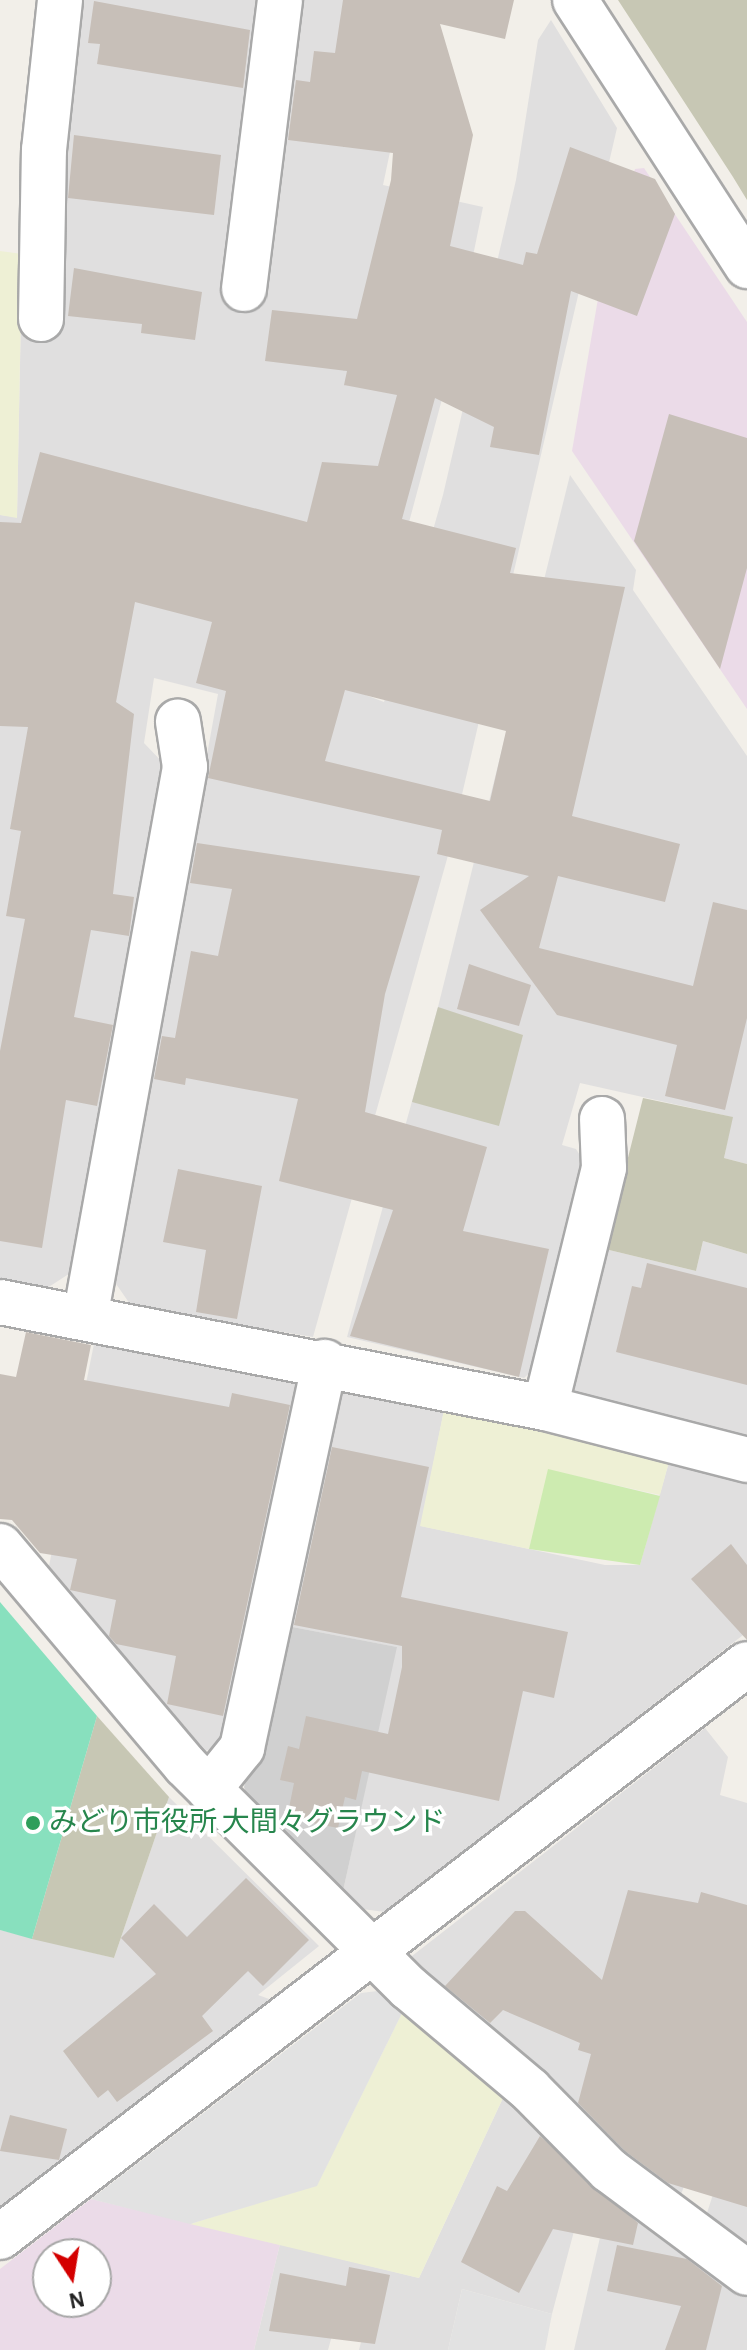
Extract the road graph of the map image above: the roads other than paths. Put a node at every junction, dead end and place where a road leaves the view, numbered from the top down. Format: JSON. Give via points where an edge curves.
{"nodes":[{"id":1,"x":60,"y":0,"type":"edge"},
{"id":2,"x":280,"y":0,"type":"edge"},
{"id":3,"x":575,"y":0,"type":"edge"},
{"id":4,"x":747,"y":266,"type":"edge"},
{"id":5,"x":244,"y":289,"type":"dead end"},
{"id":6,"x":41,"y":319,"type":"dead end"},
{"id":7,"x":178,"y":722,"type":"dead end"},
{"id":8,"x":602,"y":1119,"type":"dead end"},
{"id":9,"x":0,"y":1302,"type":"edge"},
{"id":10,"x":85,"y":1318,"type":"junction"},
{"id":11,"x":325,"y":1362,"type":"junction"},
{"id":12,"x":545,"y":1408,"type":"junction"},
{"id":13,"x":747,"y":1460,"type":"edge"},
{"id":14,"x":0,"y":1546,"type":"edge"},
{"id":15,"x":747,"y":1664,"type":"edge"},
{"id":16,"x":209,"y":1789,"type":"junction"},
{"id":17,"x":372,"y":1951,"type":"junction"},
{"id":18,"x":0,"y":2237,"type":"edge"},
{"id":19,"x":747,"y":2273,"type":"edge"}],
"edges":[{"from":1,"to":6,"type":"street","via":[[44,150]]},
{"from":2,"to":5,"type":"street"},
{"from":3,"to":4,"type":"street"},
{"from":7,"to":10,"type":"street","via":[[185,767]]},
{"from":8,"to":12,"type":"street","via":[[604,1168]]},
{"from":9,"to":10,"type":"street"},
{"from":10,"to":11,"type":"street"},
{"from":11,"to":12,"type":"street"},
{"from":11,"to":16,"type":"street","via":[[242,1748]]},
{"from":12,"to":13,"type":"street"},
{"from":14,"to":16,"type":"street"},
{"from":15,"to":17,"type":"street"},
{"from":16,"to":17,"type":"street"},
{"from":17,"to":18,"type":"street"},
{"from":17,"to":19,"type":"street","via":[[609,2170]]}]}
